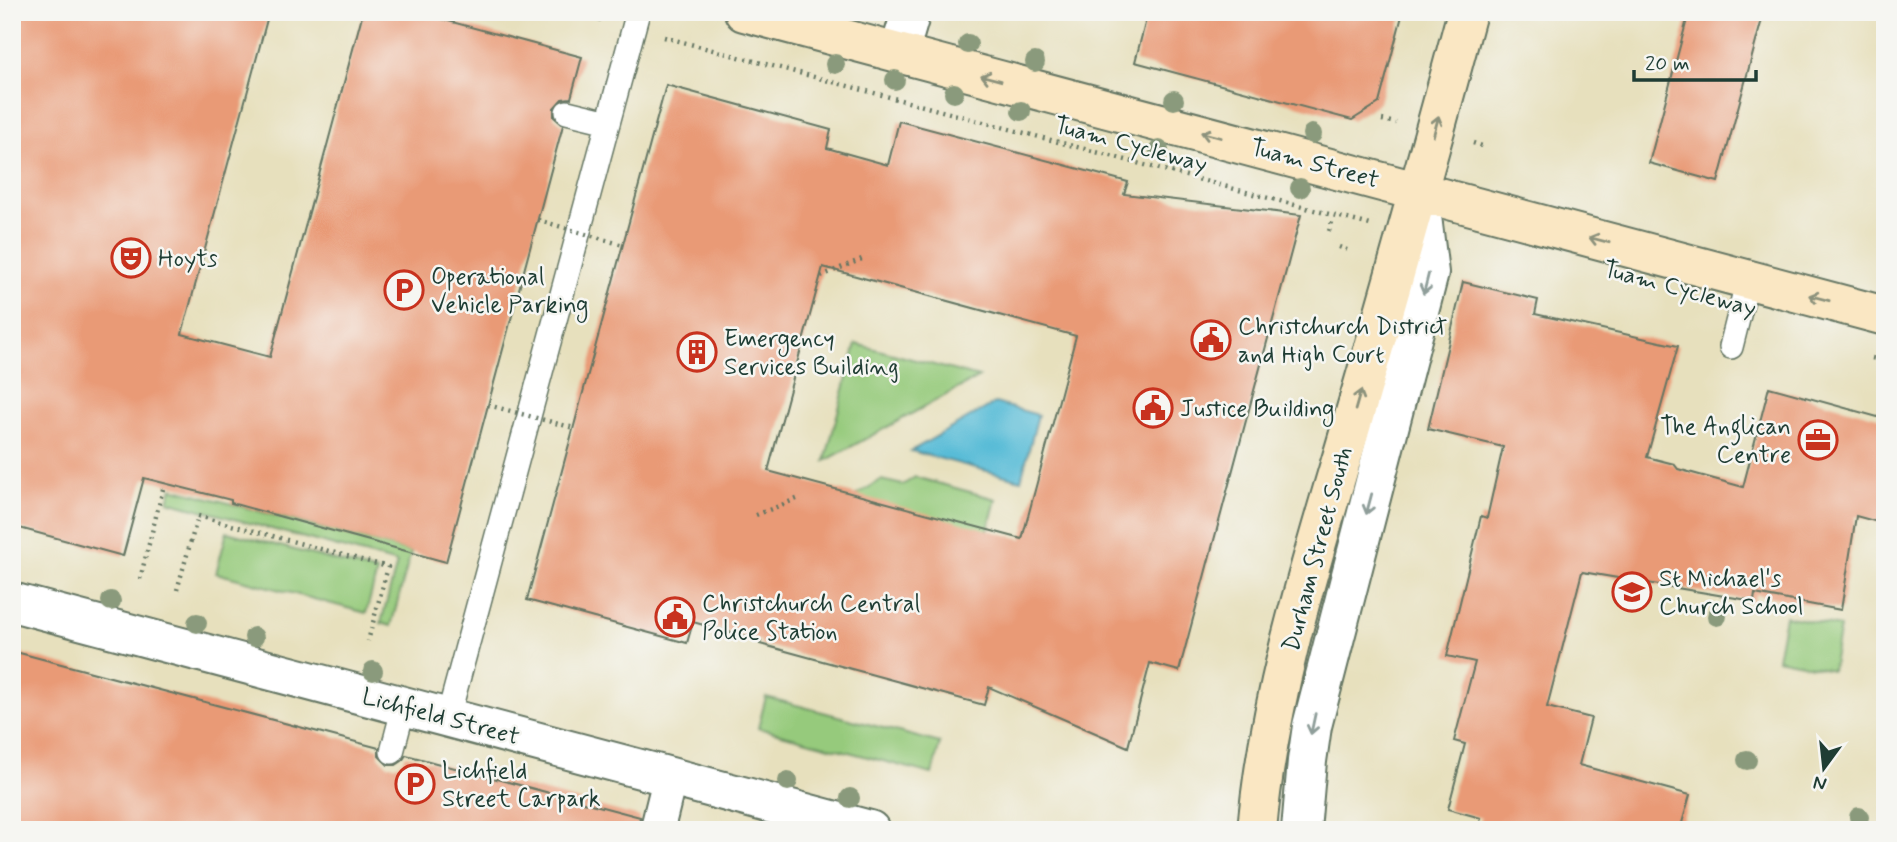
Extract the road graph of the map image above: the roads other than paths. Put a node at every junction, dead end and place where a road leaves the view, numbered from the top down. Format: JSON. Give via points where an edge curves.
{"nodes":[{"id":1,"x":744,"y":12,"type":"edge"},
{"id":2,"x":911,"y":12,"type":"edge"},
{"id":3,"x":1467,"y":12,"type":"edge"},
{"id":4,"x":636,"y":20,"type":"edge"},
{"id":5,"x":900,"y":53,"type":"junction"},
{"id":6,"x":567,"y":112,"type":"dead end"},
{"id":7,"x":608,"y":122,"type":"junction"},
{"id":8,"x":1419,"y":192,"type":"junction"},
{"id":9,"x":1748,"y":279,"type":"junction"},
{"id":10,"x":1885,"y":316,"type":"edge"},
{"id":11,"x":1731,"y":347,"type":"dead end"},
{"id":12,"x":12,"y":602,"type":"edge"},
{"id":13,"x":404,"y":706,"type":"junction"},
{"id":14,"x":448,"y":717,"type":"junction"},
{"id":15,"x":392,"y":752,"type":"dead end"},
{"id":16,"x":670,"y":777,"type":"junction"},
{"id":17,"x":1258,"y":811,"type":"edge"},
{"id":18,"x":803,"y":821,"type":"edge"},
{"id":19,"x":657,"y":830,"type":"edge"},
{"id":20,"x":870,"y":830,"type":"edge"},
{"id":21,"x":1237,"y":830,"type":"edge"},
{"id":22,"x":1301,"y":830,"type":"edge"}],
"edges":[{"from":1,"to":5,"type":"main road","name":"Tuam Street"},
{"from":2,"to":5,"type":"street"},
{"from":8,"to":3,"type":"main road","name":"Durham Street South","one_way":true},
{"from":4,"to":7,"type":"lane"},
{"from":8,"to":5,"type":"main road","name":"Tuam Street","one_way":true},
{"from":6,"to":7,"type":"lane"},
{"from":7,"to":14,"type":"lane"},
{"from":9,"to":8,"type":"main road","name":"Tuam Street","one_way":true},
{"from":17,"to":8,"type":"main road","name":"Durham Street South","one_way":true,"via":[[1270,724],[1305,583]]},
{"from":8,"to":22,"type":"street","name":"Durham Street South","one_way":true,"via":[[1429,273],[1312,726]]},
{"from":10,"to":9,"type":"main road","name":"Tuam Street","one_way":true},
{"from":9,"to":11,"type":"lane"},
{"from":12,"to":13,"type":"street","name":"Lichfield Street"},
{"from":13,"to":14,"type":"street","name":"Lichfield Street"},
{"from":13,"to":15,"type":"lane"},
{"from":14,"to":16,"type":"street","name":"Lichfield Street"},
{"from":16,"to":18,"type":"street","name":"Lichfield Street"},
{"from":16,"to":19,"type":"street"},
{"from":17,"to":21,"type":"main road"},
{"from":18,"to":20,"type":"street","name":"Lichfield Street"}]}
